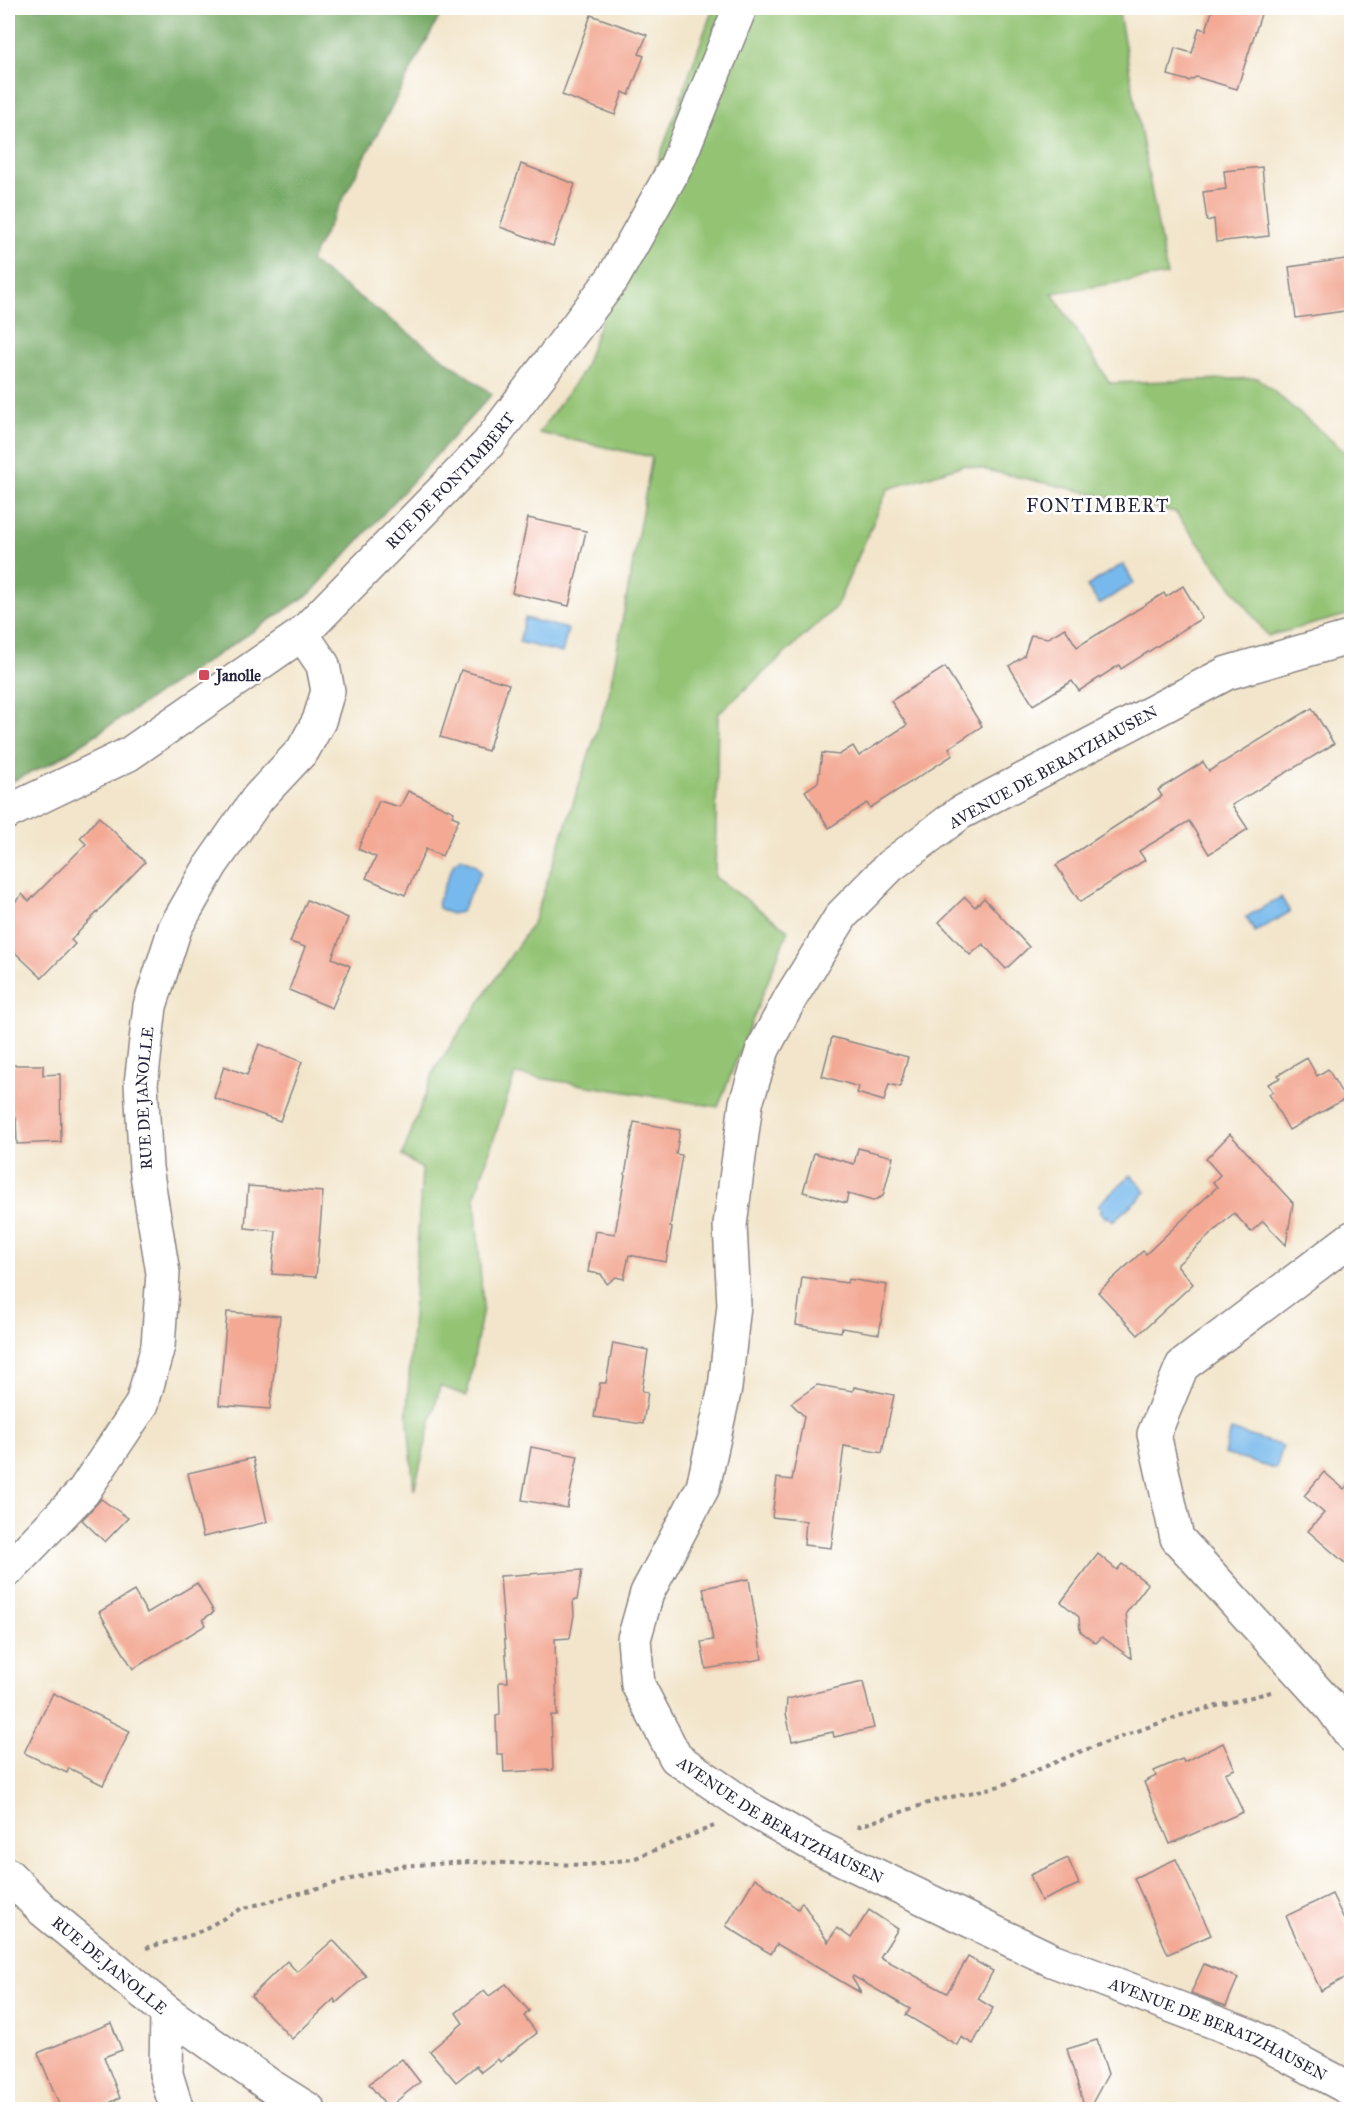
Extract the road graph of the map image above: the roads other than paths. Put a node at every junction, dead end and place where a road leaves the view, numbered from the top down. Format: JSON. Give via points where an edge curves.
{"nodes":[{"id":1,"x":740,"y":8,"type":"edge"},
{"id":2,"x":302,"y":634,"type":"junction"},
{"id":3,"x":1352,"y":637,"type":"edge"},
{"id":4,"x":8,"y":812,"type":"edge"},
{"id":5,"x":1352,"y":1238,"type":"edge"},
{"id":6,"x":8,"y":1570,"type":"edge"},
{"id":7,"x":1352,"y":1736,"type":"edge"},
{"id":8,"x":8,"y":1875,"type":"edge"},
{"id":9,"x":167,"y":2012,"type":"junction"},
{"id":10,"x":1352,"y":2091,"type":"edge"},
{"id":11,"x":177,"y":2109,"type":"edge"},
{"id":12,"x":309,"y":2109,"type":"edge"}],
"edges":[{"from":1,"to":2,"type":"street","name":"RUE DE FONTIMBERT","via":[[676,166],[613,278],[488,444]]},
{"from":2,"to":4,"type":"street","name":"RUE DE FONTIMBERT","via":[[129,754]]},
{"from":2,"to":6,"type":"street","name":"RUE DE JANOLLE","via":[[323,665],[328,691],[319,721],[303,750],[258,798],[211,865],[176,928],[150,1006],[142,1105],[146,1168],[163,1273],[159,1346],[142,1404],[83,1492]]},
{"from":3,"to":10,"type":"street","name":"AVENUE DE BERATZHAUSEN","via":[[1227,673],[960,813],[890,866],[842,915],[763,1049],[746,1103],[730,1225],[734,1305],[725,1388],[703,1487],[647,1593],[634,1639],[638,1684],[675,1758],[752,1810],[815,1846],[1052,1960],[1251,2036]]},
{"from":5,"to":7,"type":"street","via":[[1182,1366],[1154,1434],[1177,1538],[1332,1708]]},
{"from":8,"to":9,"type":"street","name":"RUE DE JANOLLE","via":[[43,1910]]},
{"from":9,"to":11,"type":"street","name":"RUE DE JANOLLE","via":[[166,2074]]},
{"from":9,"to":12,"type":"street"}]}
